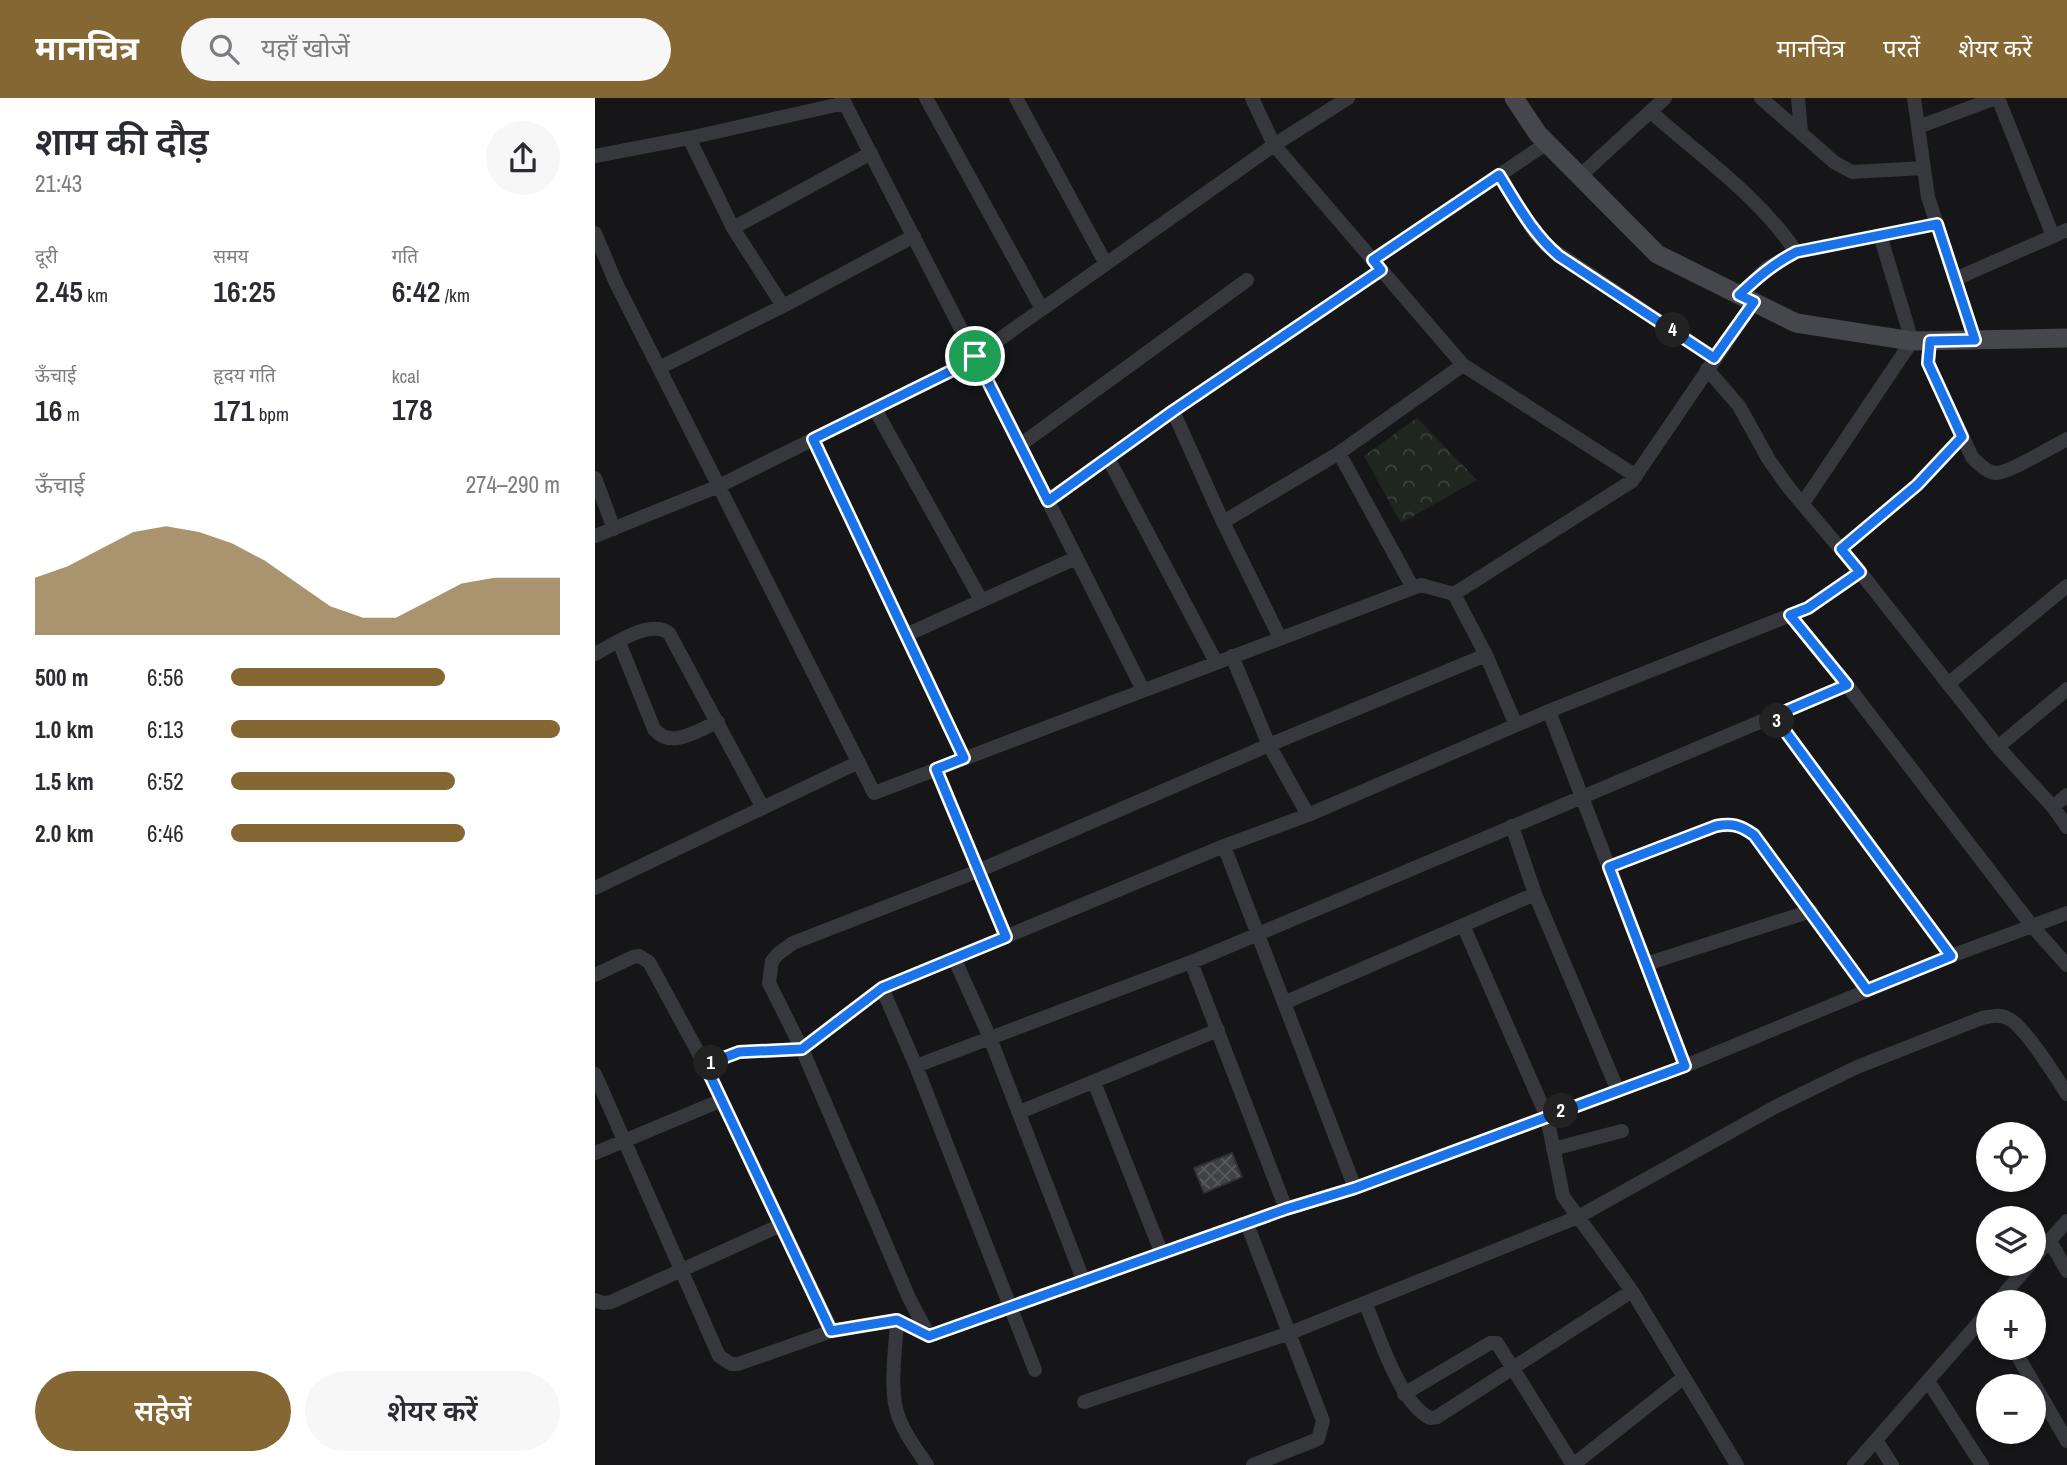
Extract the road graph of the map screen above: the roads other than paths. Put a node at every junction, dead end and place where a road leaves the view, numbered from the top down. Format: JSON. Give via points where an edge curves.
{"nodes":[{"id":1,"x":926,"y":98,"type":"edge"},
{"id":2,"x":1016,"y":98,"type":"edge"},
{"id":3,"x":1252,"y":98,"type":"edge"},
{"id":4,"x":1514,"y":98,"type":"edge"},
{"id":5,"x":1665,"y":98,"type":"edge"},
{"id":6,"x":1761,"y":98,"type":"edge"},
{"id":7,"x":1798,"y":98,"type":"edge"},
{"id":8,"x":1914,"y":98,"type":"edge"},
{"id":9,"x":1997,"y":98,"type":"edge"},
{"id":10,"x":1343,"y":99,"type":"edge"},
{"id":11,"x":844,"y":100,"type":"edge"},
{"id":12,"x":1651,"y":111,"type":"junction"},
{"id":13,"x":1918,"y":127,"type":"junction"},
{"id":14,"x":1801,"y":132,"type":"junction"},
{"id":15,"x":689,"y":138,"type":"junction"},
{"id":16,"x":1547,"y":143,"type":"junction"},
{"id":17,"x":1274,"y":145,"type":"junction"},
{"id":18,"x":871,"y":153,"type":"junction"},
{"id":19,"x":595,"y":156,"type":"edge"},
{"id":20,"x":1924,"y":168,"type":"junction"},
{"id":21,"x":1499,"y":175,"type":"junction"},
{"id":22,"x":1580,"y":176,"type":"junction"},
{"id":23,"x":1937,"y":224,"type":"junction"},
{"id":24,"x":733,"y":228,"type":"junction"},
{"id":25,"x":595,"y":233,"type":"edge"},
{"id":26,"x":2060,"y":233,"type":"edge"},
{"id":27,"x":1880,"y":235,"type":"junction"},
{"id":28,"x":913,"y":236,"type":"junction"},
{"id":29,"x":1796,"y":252,"type":"junction"},
{"id":30,"x":1106,"y":264,"type":"junction"},
{"id":31,"x":1377,"y":265,"type":"junction"},
{"id":32,"x":602,"y":268,"type":"edge"},
{"id":33,"x":1955,"y":279,"type":"junction"},
{"id":34,"x":1247,"y":280,"type":"dead end"},
{"id":35,"x":1747,"y":299,"type":"junction"},
{"id":36,"x":783,"y":306,"type":"junction"},
{"id":37,"x":1042,"y":309,"type":"junction"},
{"id":38,"x":2067,"y":338,"type":"edge"},
{"id":39,"x":1975,"y":340,"type":"junction"},
{"id":40,"x":1921,"y":341,"type":"junction"},
{"id":41,"x":975,"y":356,"type":"junction"},
{"id":42,"x":1710,"y":363,"type":"junction"},
{"id":43,"x":1463,"y":365,"type":"junction"},
{"id":44,"x":659,"y":368,"type":"junction"},
{"id":45,"x":875,"y":409,"type":"junction"},
{"id":46,"x":1173,"y":411,"type":"junction"},
{"id":47,"x":1962,"y":437,"type":"junction"},
{"id":48,"x":813,"y":439,"type":"junction"},
{"id":49,"x":2067,"y":439,"type":"edge"},
{"id":50,"x":1020,"y":445,"type":"junction"},
{"id":51,"x":1339,"y":453,"type":"junction"},
{"id":52,"x":1108,"y":458,"type":"junction"},
{"id":53,"x":1636,"y":476,"type":"junction"},
{"id":54,"x":595,"y":478,"type":"edge"},
{"id":55,"x":719,"y":486,"type":"junction"},
{"id":56,"x":1048,"y":501,"type":"junction"},
{"id":57,"x":1803,"y":503,"type":"junction"},
{"id":58,"x":1223,"y":522,"type":"junction"},
{"id":59,"x":614,"y":528,"type":"junction"},
{"id":60,"x":595,"y":536,"type":"edge"},
{"id":61,"x":1841,"y":549,"type":"junction"},
{"id":62,"x":1076,"y":558,"type":"junction"},
{"id":63,"x":1860,"y":572,"type":"junction"},
{"id":64,"x":2067,"y":586,"type":"edge"},
{"id":65,"x":1413,"y":588,"type":"junction"},
{"id":66,"x":1454,"y":594,"type":"junction"},
{"id":67,"x":981,"y":600,"type":"junction"},
{"id":68,"x":1790,"y":615,"type":"junction"},
{"id":69,"x":905,"y":635,"type":"junction"},
{"id":70,"x":1280,"y":638,"type":"junction"},
{"id":71,"x":619,"y":642,"type":"junction"},
{"id":72,"x":595,"y":654,"type":"edge"},
{"id":73,"x":1486,"y":655,"type":"junction"},
{"id":74,"x":1232,"y":656,"type":"junction"},
{"id":75,"x":1216,"y":663,"type":"junction"},
{"id":76,"x":1948,"y":684,"type":"junction"},
{"id":77,"x":1847,"y":685,"type":"junction"},
{"id":78,"x":2067,"y":689,"type":"edge"},
{"id":79,"x":1143,"y":691,"type":"junction"},
{"id":80,"x":1549,"y":711,"type":"junction"},
{"id":81,"x":1774,"y":716,"type":"junction"},
{"id":82,"x":717,"y":722,"type":"junction"},
{"id":83,"x":1516,"y":725,"type":"junction"},
{"id":84,"x":1269,"y":745,"type":"junction"},
{"id":85,"x":1999,"y":746,"type":"junction"},
{"id":86,"x":964,"y":758,"type":"junction"},
{"id":87,"x":859,"y":762,"type":"junction"},
{"id":88,"x":936,"y":769,"type":"junction"},
{"id":89,"x":2067,"y":795,"type":"edge"},
{"id":90,"x":1583,"y":796,"type":"junction"},
{"id":91,"x":2053,"y":807,"type":"junction"},
{"id":92,"x":763,"y":808,"type":"junction"},
{"id":93,"x":1308,"y":816,"type":"junction"},
{"id":94,"x":1512,"y":826,"type":"junction"},
{"id":95,"x":2067,"y":827,"type":"edge"},
{"id":96,"x":1224,"y":846,"type":"junction"},
{"id":97,"x":1609,"y":867,"type":"junction"},
{"id":98,"x":978,"y":871,"type":"junction"},
{"id":99,"x":595,"y":888,"type":"edge"},
{"id":100,"x":1535,"y":894,"type":"junction"},
{"id":101,"x":1811,"y":911,"type":"junction"},
{"id":102,"x":2067,"y":913,"type":"edge"},
{"id":103,"x":1463,"y":925,"type":"junction"},
{"id":104,"x":2032,"y":926,"type":"junction"},
{"id":105,"x":1259,"y":934,"type":"junction"},
{"id":106,"x":1006,"y":937,"type":"junction"},
{"id":107,"x":1951,"y":956,"type":"junction"},
{"id":108,"x":954,"y":958,"type":"junction"},
{"id":109,"x":1191,"y":962,"type":"junction"},
{"id":110,"x":1646,"y":964,"type":"junction"},
{"id":111,"x":2067,"y":965,"type":"edge"},
{"id":112,"x":595,"y":975,"type":"edge"},
{"id":113,"x":882,"y":988,"type":"junction"},
{"id":114,"x":1867,"y":990,"type":"junction"},
{"id":115,"x":1286,"y":1002,"type":"junction"},
{"id":116,"x":1218,"y":1030,"type":"junction"},
{"id":117,"x":990,"y":1038,"type":"junction"},
{"id":118,"x":802,"y":1049,"type":"junction"},
{"id":119,"x":705,"y":1065,"type":"junction"},
{"id":120,"x":916,"y":1066,"type":"junction"},
{"id":121,"x":1685,"y":1066,"type":"junction"},
{"id":122,"x":595,"y":1074,"type":"edge"},
{"id":123,"x":1094,"y":1082,"type":"junction"},
{"id":124,"x":1618,"y":1091,"type":"junction"},
{"id":125,"x":2067,"y":1094,"type":"edge"},
{"id":126,"x":722,"y":1100,"type":"junction"},
{"id":127,"x":1020,"y":1112,"type":"junction"},
{"id":128,"x":1547,"y":1116,"type":"junction"},
{"id":129,"x":1622,"y":1130,"type":"dead end"},
{"id":130,"x":624,"y":1142,"type":"junction"},
{"id":131,"x":1553,"y":1149,"type":"junction"},
{"id":132,"x":595,"y":1153,"type":"edge"},
{"id":133,"x":1355,"y":1188,"type":"junction"},
{"id":134,"x":1286,"y":1209,"type":"junction"},
{"id":135,"x":1578,"y":1217,"type":"junction"},
{"id":136,"x":2067,"y":1221,"type":"edge"},
{"id":137,"x":1247,"y":1224,"type":"junction"},
{"id":138,"x":781,"y":1225,"type":"junction"},
{"id":139,"x":2050,"y":1241,"type":"junction"},
{"id":140,"x":2046,"y":1245,"type":"edge"},
{"id":141,"x":1161,"y":1254,"type":"junction"},
{"id":142,"x":680,"y":1270,"type":"junction"},
{"id":143,"x":2067,"y":1271,"type":"edge"},
{"id":144,"x":2020,"y":1276,"type":"edge"},
{"id":145,"x":1084,"y":1282,"type":"junction"},
{"id":146,"x":2007,"y":1290,"type":"edge"},
{"id":147,"x":1632,"y":1291,"type":"junction"},
{"id":148,"x":595,"y":1300,"type":"edge"},
{"id":149,"x":1365,"y":1303,"type":"junction"},
{"id":150,"x":1012,"y":1308,"type":"junction"},
{"id":151,"x":897,"y":1320,"type":"junction"},
{"id":152,"x":1976,"y":1326,"type":"edge"},
{"id":153,"x":831,"y":1331,"type":"junction"},
{"id":154,"x":1290,"y":1334,"type":"junction"},
{"id":155,"x":929,"y":1336,"type":"junction"},
{"id":156,"x":2020,"y":1360,"type":"edge"},
{"id":157,"x":1513,"y":1369,"type":"junction"},
{"id":158,"x":1035,"y":1370,"type":"dead end"},
{"id":159,"x":1683,"y":1377,"type":"junction"},
{"id":160,"x":1928,"y":1381,"type":"junction"},
{"id":161,"x":1404,"y":1394,"type":"junction"},
{"id":162,"x":1084,"y":1402,"type":"dead end"},
{"id":163,"x":2067,"y":1439,"type":"edge"},
{"id":164,"x":1876,"y":1440,"type":"junction"},
{"id":165,"x":927,"y":1465,"type":"edge"},
{"id":166,"x":1253,"y":1465,"type":"edge"},
{"id":167,"x":1737,"y":1465,"type":"edge"},
{"id":168,"x":1854,"y":1465,"type":"edge"},
{"id":169,"x":1892,"y":1465,"type":"edge"},
{"id":170,"x":1982,"y":1465,"type":"edge"}],
"edges":[{"from":1,"to":37,"type":"street"},
{"from":2,"to":30,"type":"street"},
{"from":3,"to":17,"type":"street"},
{"from":4,"to":16,"type":"main road"},
{"from":5,"to":12,"type":"street"},
{"from":6,"to":14,"type":"street"},
{"from":7,"to":14,"type":"street"},
{"from":8,"to":13,"type":"street"},
{"from":9,"to":13,"type":"street"},
{"from":9,"to":26,"type":"street"},
{"from":10,"to":17,"type":"street"},
{"from":11,"to":15,"type":"street"},
{"from":11,"to":18,"type":"street"},
{"from":12,"to":22,"type":"street"},
{"from":12,"to":29,"type":"street","via":[[1764,210]]},
{"from":13,"to":20,"type":"street"},
{"from":14,"to":20,"type":"street","via":[[1852,172]]},
{"from":15,"to":19,"type":"street"},
{"from":15,"to":24,"type":"street"},
{"from":16,"to":21,"type":"street"},
{"from":16,"to":22,"type":"main road"},
{"from":17,"to":30,"type":"street"},
{"from":17,"to":31,"type":"street"},
{"from":18,"to":24,"type":"street"},
{"from":18,"to":28,"type":"street"},
{"from":20,"to":23,"type":"street"},
{"from":21,"to":31,"type":"street"},
{"from":21,"to":42,"type":"street","via":[[1546,245]]},
{"from":22,"to":35,"type":"main road","via":[[1657,254]]},
{"from":23,"to":27,"type":"street"},
{"from":23,"to":33,"type":"street"},
{"from":24,"to":36,"type":"street"},
{"from":25,"to":32,"type":"street"},
{"from":26,"to":33,"type":"street"},
{"from":27,"to":29,"type":"street"},
{"from":27,"to":40,"type":"street"},
{"from":28,"to":36,"type":"street"},
{"from":28,"to":41,"type":"street"},
{"from":29,"to":35,"type":"street","via":[[1767,268]]},
{"from":30,"to":37,"type":"street"},
{"from":31,"to":43,"type":"street"},
{"from":31,"to":46,"type":"street"},
{"from":32,"to":44,"type":"street"},
{"from":33,"to":39,"type":"street"},
{"from":34,"to":50,"type":"street"},
{"from":35,"to":40,"type":"main road","via":[[1796,323]]},
{"from":35,"to":42,"type":"street"},
{"from":36,"to":44,"type":"street"},
{"from":37,"to":41,"type":"street"},
{"from":38,"to":39,"type":"main road"},
{"from":39,"to":40,"type":"main road"},
{"from":40,"to":47,"type":"street"},
{"from":40,"to":57,"type":"street"},
{"from":41,"to":45,"type":"street"},
{"from":41,"to":50,"type":"street"},
{"from":42,"to":53,"type":"street"},
{"from":42,"to":57,"type":"street","via":[[1769,460]]},
{"from":43,"to":51,"type":"street"},
{"from":43,"to":53,"type":"street"},
{"from":44,"to":55,"type":"street"},
{"from":45,"to":48,"type":"street"},
{"from":45,"to":67,"type":"street"},
{"from":46,"to":52,"type":"street"},
{"from":46,"to":58,"type":"street"},
{"from":47,"to":49,"type":"street","via":[[1972,457],[1995,473]]},
{"from":47,"to":61,"type":"street","via":[[1917,485]]},
{"from":48,"to":55,"type":"street"},
{"from":48,"to":69,"type":"street"},
{"from":50,"to":56,"type":"street"},
{"from":51,"to":58,"type":"street"},
{"from":51,"to":65,"type":"street"},
{"from":52,"to":56,"type":"street"},
{"from":52,"to":75,"type":"street"},
{"from":53,"to":66,"type":"street"},
{"from":54,"to":59,"type":"street"},
{"from":55,"to":59,"type":"street"},
{"from":55,"to":87,"type":"street"},
{"from":56,"to":62,"type":"street"},
{"from":57,"to":61,"type":"street"},
{"from":58,"to":70,"type":"street"},
{"from":59,"to":60,"type":"street"},
{"from":61,"to":63,"type":"street"},
{"from":62,"to":67,"type":"street"},
{"from":62,"to":79,"type":"street"},
{"from":63,"to":68,"type":"street"},
{"from":63,"to":76,"type":"street"},
{"from":64,"to":76,"type":"street"},
{"from":65,"to":66,"type":"street","via":[[1421,585]]},
{"from":65,"to":70,"type":"street"},
{"from":66,"to":73,"type":"street"},
{"from":67,"to":69,"type":"street"},
{"from":68,"to":77,"type":"street"},
{"from":68,"to":80,"type":"street"},
{"from":69,"to":86,"type":"street"},
{"from":70,"to":74,"type":"street"},
{"from":71,"to":72,"type":"street"},
{"from":71,"to":82,"type":"street","via":[[656,627],[669,633]]},
{"from":71,"to":82,"type":"street","via":[[654,729],[663,738],[674,740]]},
{"from":73,"to":83,"type":"street"},
{"from":73,"to":84,"type":"street"},
{"from":74,"to":75,"type":"street"},
{"from":74,"to":84,"type":"street"},
{"from":75,"to":79,"type":"street"},
{"from":76,"to":85,"type":"street"},
{"from":77,"to":81,"type":"street"},
{"from":77,"to":104,"type":"street"},
{"from":78,"to":85,"type":"street"},
{"from":79,"to":86,"type":"street"},
{"from":80,"to":83,"type":"street"},
{"from":80,"to":90,"type":"street"},
{"from":81,"to":90,"type":"street"},
{"from":81,"to":107,"type":"street"},
{"from":82,"to":92,"type":"street"},
{"from":83,"to":93,"type":"street"},
{"from":84,"to":93,"type":"street"},
{"from":84,"to":98,"type":"street"},
{"from":85,"to":91,"type":"street"},
{"from":86,"to":88,"type":"street"},
{"from":87,"to":88,"type":"street","via":[[874,793]]},
{"from":87,"to":92,"type":"street"},
{"from":88,"to":98,"type":"street"},
{"from":89,"to":91,"type":"street"},
{"from":90,"to":94,"type":"street"},
{"from":90,"to":97,"type":"street"},
{"from":91,"to":95,"type":"street"},
{"from":92,"to":99,"type":"street"},
{"from":93,"to":96,"type":"street"},
{"from":94,"to":100,"type":"street"},
{"from":94,"to":105,"type":"street"},
{"from":96,"to":105,"type":"street"},
{"from":96,"to":106,"type":"street"},
{"from":97,"to":101,"type":"street","via":[[1732,824],[1754,835]]},
{"from":97,"to":110,"type":"street"},
{"from":98,"to":106,"type":"street"},
{"from":98,"to":118,"type":"street","via":[[793,943],[778,954],[772,961],[769,983]]},
{"from":100,"to":103,"type":"street"},
{"from":100,"to":124,"type":"street"},
{"from":101,"to":110,"type":"street"},
{"from":101,"to":114,"type":"street"},
{"from":102,"to":104,"type":"street"},
{"from":103,"to":115,"type":"street"},
{"from":103,"to":128,"type":"street"},
{"from":104,"to":107,"type":"street"},
{"from":104,"to":111,"type":"street"},
{"from":105,"to":109,"type":"street"},
{"from":105,"to":115,"type":"street"},
{"from":106,"to":108,"type":"street"},
{"from":107,"to":114,"type":"street"},
{"from":108,"to":113,"type":"street"},
{"from":108,"to":117,"type":"street"},
{"from":109,"to":116,"type":"street"},
{"from":109,"to":117,"type":"street"},
{"from":110,"to":121,"type":"street"},
{"from":112,"to":119,"type":"street","via":[[633,957],[649,962]]},
{"from":113,"to":118,"type":"street"},
{"from":113,"to":120,"type":"street"},
{"from":114,"to":121,"type":"street"},
{"from":115,"to":133,"type":"street"},
{"from":116,"to":123,"type":"street"},
{"from":116,"to":134,"type":"street"},
{"from":117,"to":120,"type":"street"},
{"from":117,"to":127,"type":"street"},
{"from":118,"to":119,"type":"street","via":[[739,1052]]},
{"from":118,"to":155,"type":"street"},
{"from":119,"to":126,"type":"street"},
{"from":120,"to":150,"type":"street"},
{"from":121,"to":124,"type":"street"},
{"from":122,"to":130,"type":"street"},
{"from":123,"to":127,"type":"street"},
{"from":123,"to":141,"type":"street"},
{"from":124,"to":128,"type":"street"},
{"from":125,"to":135,"type":"street","via":[[2009,1018],[1982,1018],[1857,1067],[1775,1107]]},
{"from":126,"to":130,"type":"street"},
{"from":126,"to":138,"type":"street"},
{"from":127,"to":145,"type":"street"},
{"from":128,"to":131,"type":"street"},
{"from":128,"to":133,"type":"street"},
{"from":129,"to":131,"type":"street"},
{"from":130,"to":132,"type":"street"},
{"from":130,"to":142,"type":"street"},
{"from":131,"to":135,"type":"street","via":[[1563,1196]]},
{"from":133,"to":134,"type":"street"},
{"from":134,"to":137,"type":"street"},
{"from":135,"to":147,"type":"street"},
{"from":135,"to":149,"type":"street"},
{"from":136,"to":139,"type":"street"},
{"from":137,"to":141,"type":"street"},
{"from":137,"to":154,"type":"street"},
{"from":138,"to":142,"type":"street"},
{"from":138,"to":153,"type":"street"},
{"from":139,"to":140,"type":"street"},
{"from":139,"to":143,"type":"street"},
{"from":141,"to":145,"type":"street"},
{"from":142,"to":148,"type":"street","via":[[611,1302]]},
{"from":142,"to":153,"type":"street","via":[[715,1349],[731,1364]]},
{"from":144,"to":146,"type":"street"},
{"from":145,"to":150,"type":"street"},
{"from":147,"to":157,"type":"street"},
{"from":147,"to":159,"type":"street"},
{"from":149,"to":154,"type":"street"},
{"from":149,"to":161,"type":"street"},
{"from":150,"to":155,"type":"street"},
{"from":150,"to":158,"type":"street"},
{"from":151,"to":153,"type":"street"},
{"from":151,"to":155,"type":"street"},
{"from":151,"to":165,"type":"street","via":[[894,1397],[903,1427]]},
{"from":152,"to":160,"type":"street"},
{"from":154,"to":162,"type":"street"},
{"from":154,"to":166,"type":"street","via":[[1323,1422],[1318,1439]]},
{"from":156,"to":163,"type":"street"},
{"from":157,"to":159,"type":"street","via":[[1573,1465]]},
{"from":157,"to":161,"type":"street","via":[[1437,1417],[1426,1417]]},
{"from":157,"to":161,"type":"street","via":[[1493,1342]]},
{"from":159,"to":167,"type":"street"},
{"from":160,"to":164,"type":"street"},
{"from":160,"to":170,"type":"street"},
{"from":164,"to":168,"type":"street"},
{"from":164,"to":169,"type":"street"}]}
